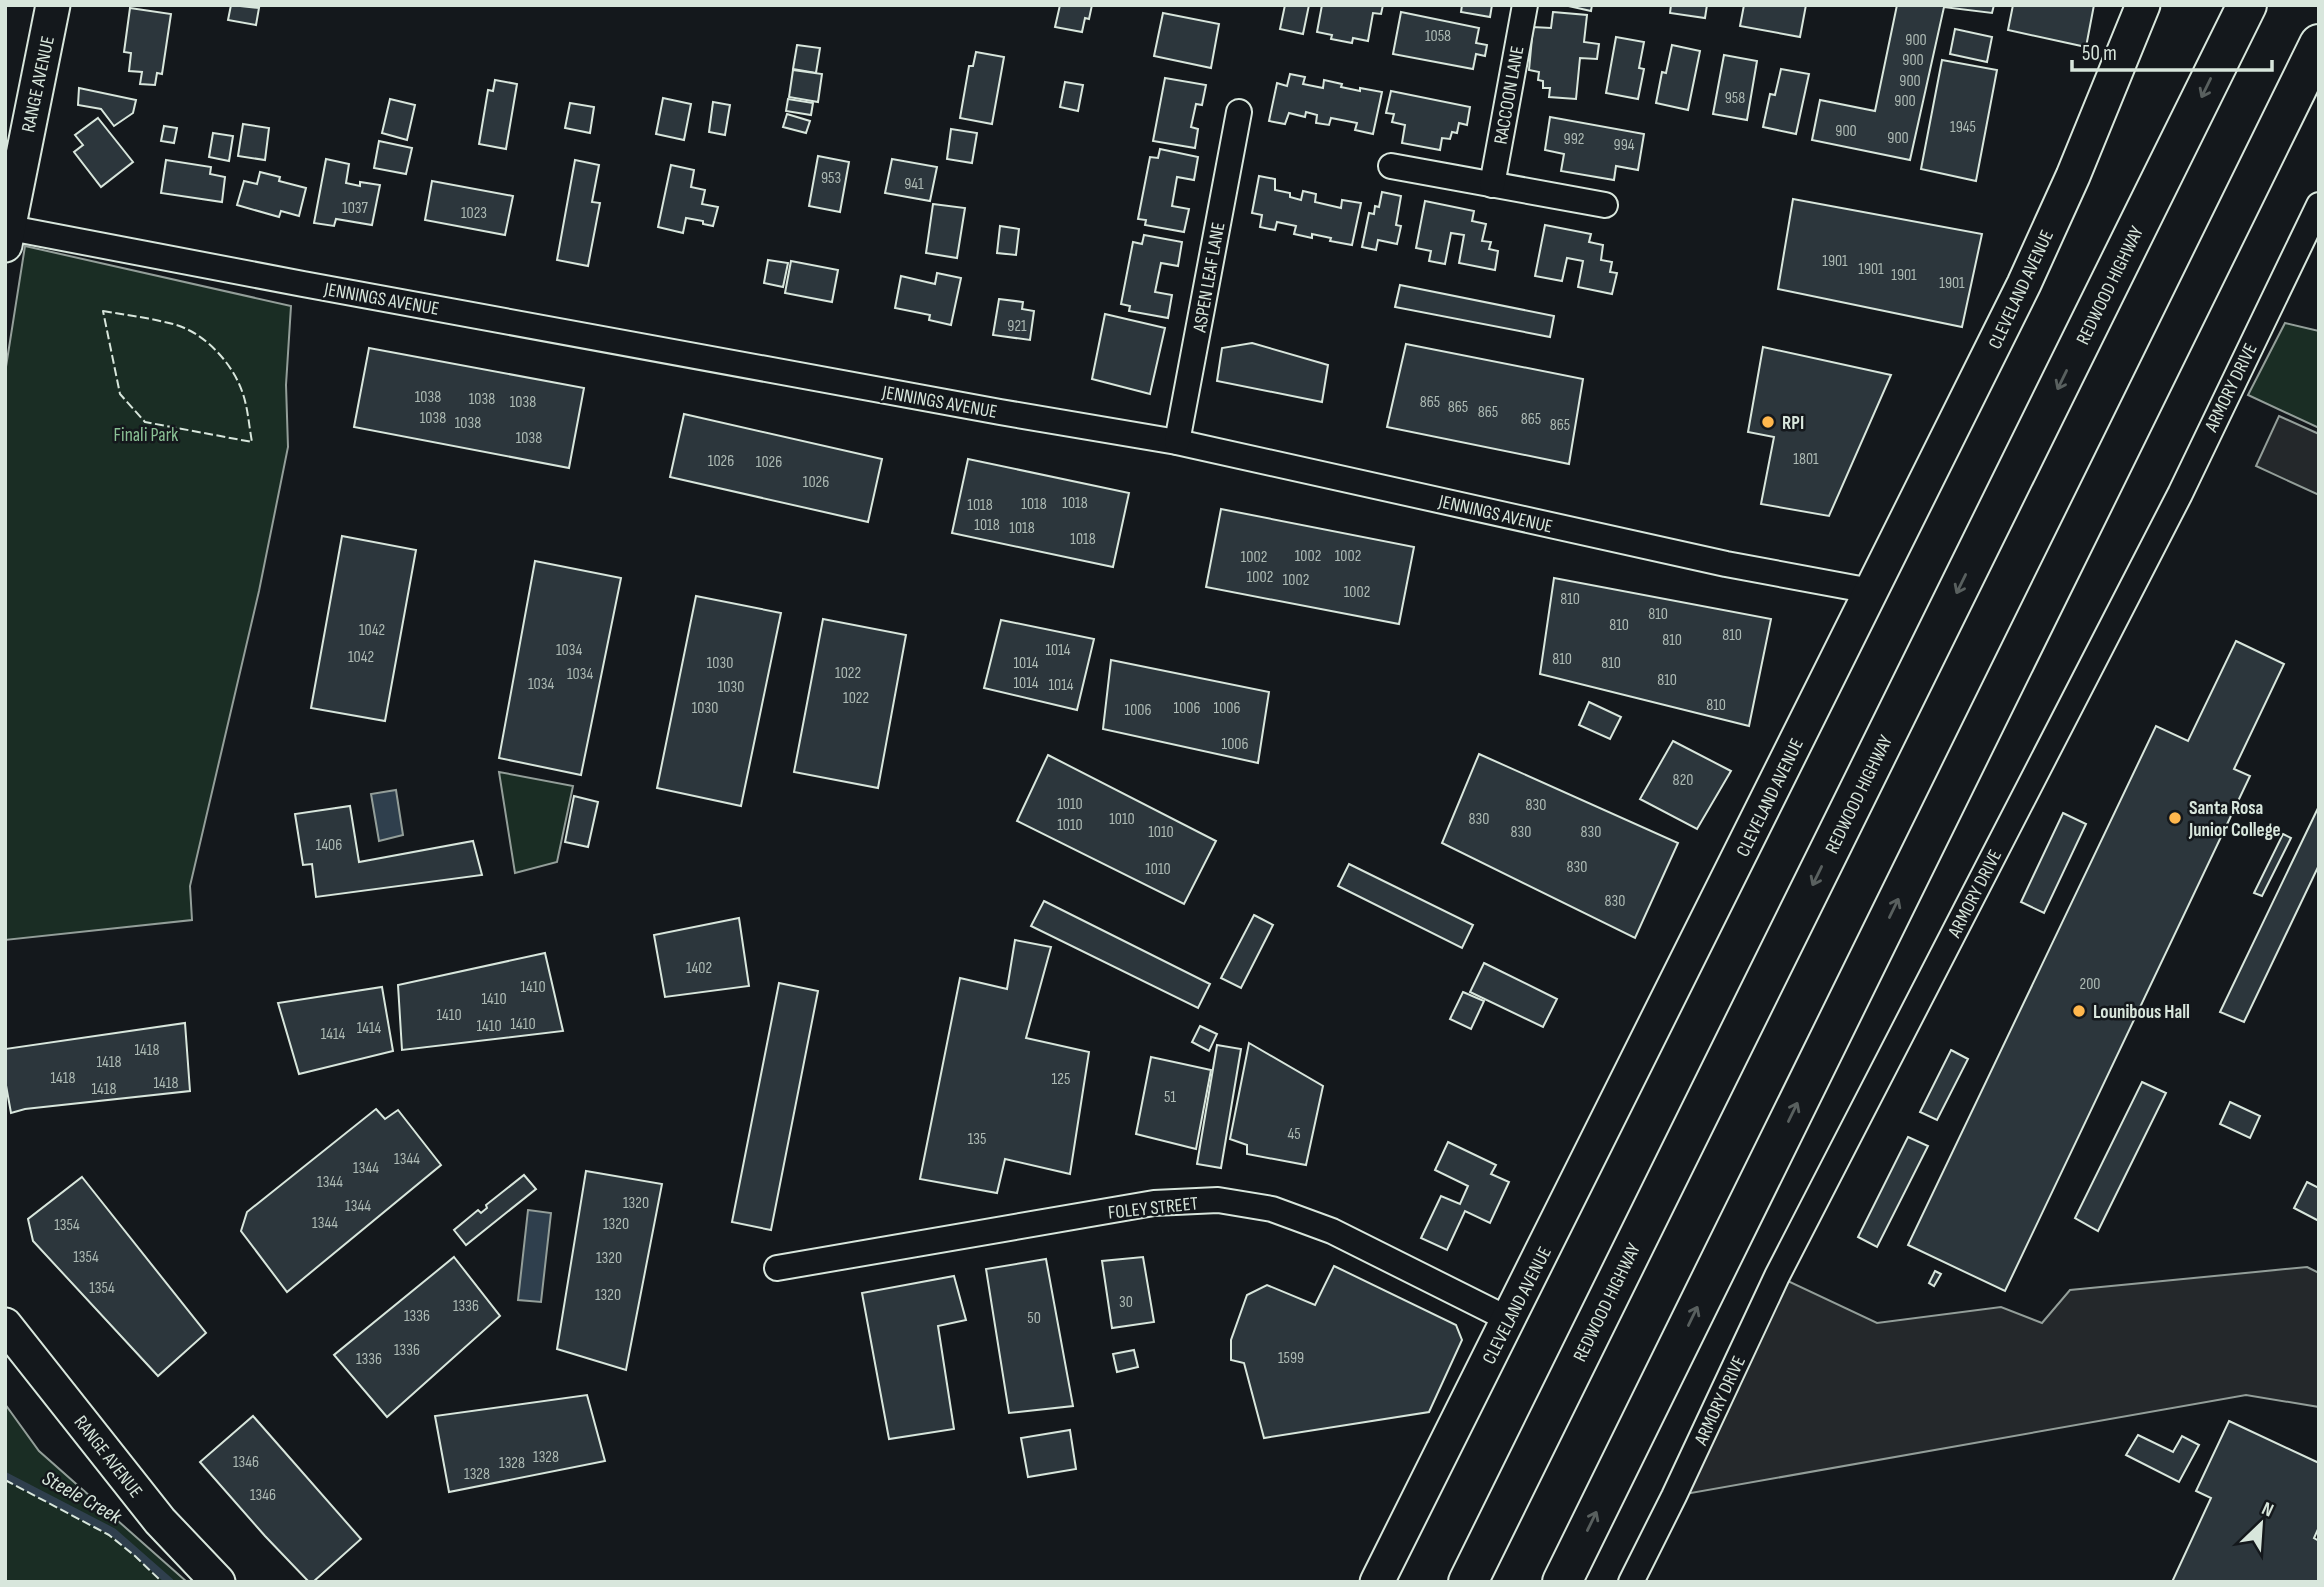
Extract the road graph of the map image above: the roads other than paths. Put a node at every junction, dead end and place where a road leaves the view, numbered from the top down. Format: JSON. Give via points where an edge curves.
{"nodes":[{"id":1,"x":53,"y":5,"type":"edge"},
{"id":2,"x":1525,"y":5,"type":"edge"},
{"id":3,"x":2143,"y":5,"type":"edge"},
{"id":4,"x":2247,"y":5,"type":"edge"},
{"id":5,"x":2319,"y":44,"type":"edge"},
{"id":6,"x":1239,"y":112,"type":"dead end"},
{"id":7,"x":1391,"y":166,"type":"dead end"},
{"id":8,"x":1492,"y":185,"type":"junction"},
{"id":9,"x":1605,"y":205,"type":"dead end"},
{"id":10,"x":2319,"y":205,"type":"edge"},
{"id":11,"x":6,"y":233,"type":"edge"},
{"id":12,"x":1177,"y":442,"type":"junction"},
{"id":13,"x":1871,"y":591,"type":"junction"},
{"id":14,"x":777,"y":1268,"type":"dead end"},
{"id":15,"x":1508,"y":1319,"type":"junction"},
{"id":16,"x":5,"y":1325,"type":"edge"},
{"id":17,"x":218,"y":1582,"type":"edge"},
{"id":18,"x":1377,"y":1582,"type":"edge"},
{"id":19,"x":1468,"y":1582,"type":"edge"},
{"id":20,"x":1562,"y":1582,"type":"edge"},
{"id":21,"x":1631,"y":1582,"type":"edge"}],
"edges":[{"from":1,"to":11,"type":"street","name":"RANGE AVENUE"},
{"from":2,"to":8,"type":"street","name":"RACCOON LANE"},
{"from":3,"to":13,"type":"street","name":"CLEVELAND AVENUE","via":[[2033,264]]},
{"from":4,"to":19,"type":"highway","name":"REDWOOD HIGHWAY","one_way":true},
{"from":20,"to":5,"type":"highway","one_way":true},
{"from":6,"to":12,"type":"street","name":"ASPEN LEAF LANE"},
{"from":7,"to":8,"type":"street"},
{"from":8,"to":9,"type":"street"},
{"from":10,"to":21,"type":"street","name":"ARMORY DRIVE","via":[[2180,494],[1777,1276]]},
{"from":11,"to":12,"type":"street","name":"JENNINGS AVENUE"},
{"from":12,"to":13,"type":"street","name":"JENNINGS AVENUE","via":[[1726,564]]},
{"from":13,"to":15,"type":"street","name":"CLEVELAND AVENUE"},
{"from":14,"to":15,"type":"street","name":"FOLEY STREET","via":[[1154,1203],[1217,1200],[1272,1209],[1332,1231]]},
{"from":15,"to":18,"type":"street","name":"CLEVELAND AVENUE"},
{"from":16,"to":17,"type":"street","name":"RANGE AVENUE","via":[[160,1521]]}]}
